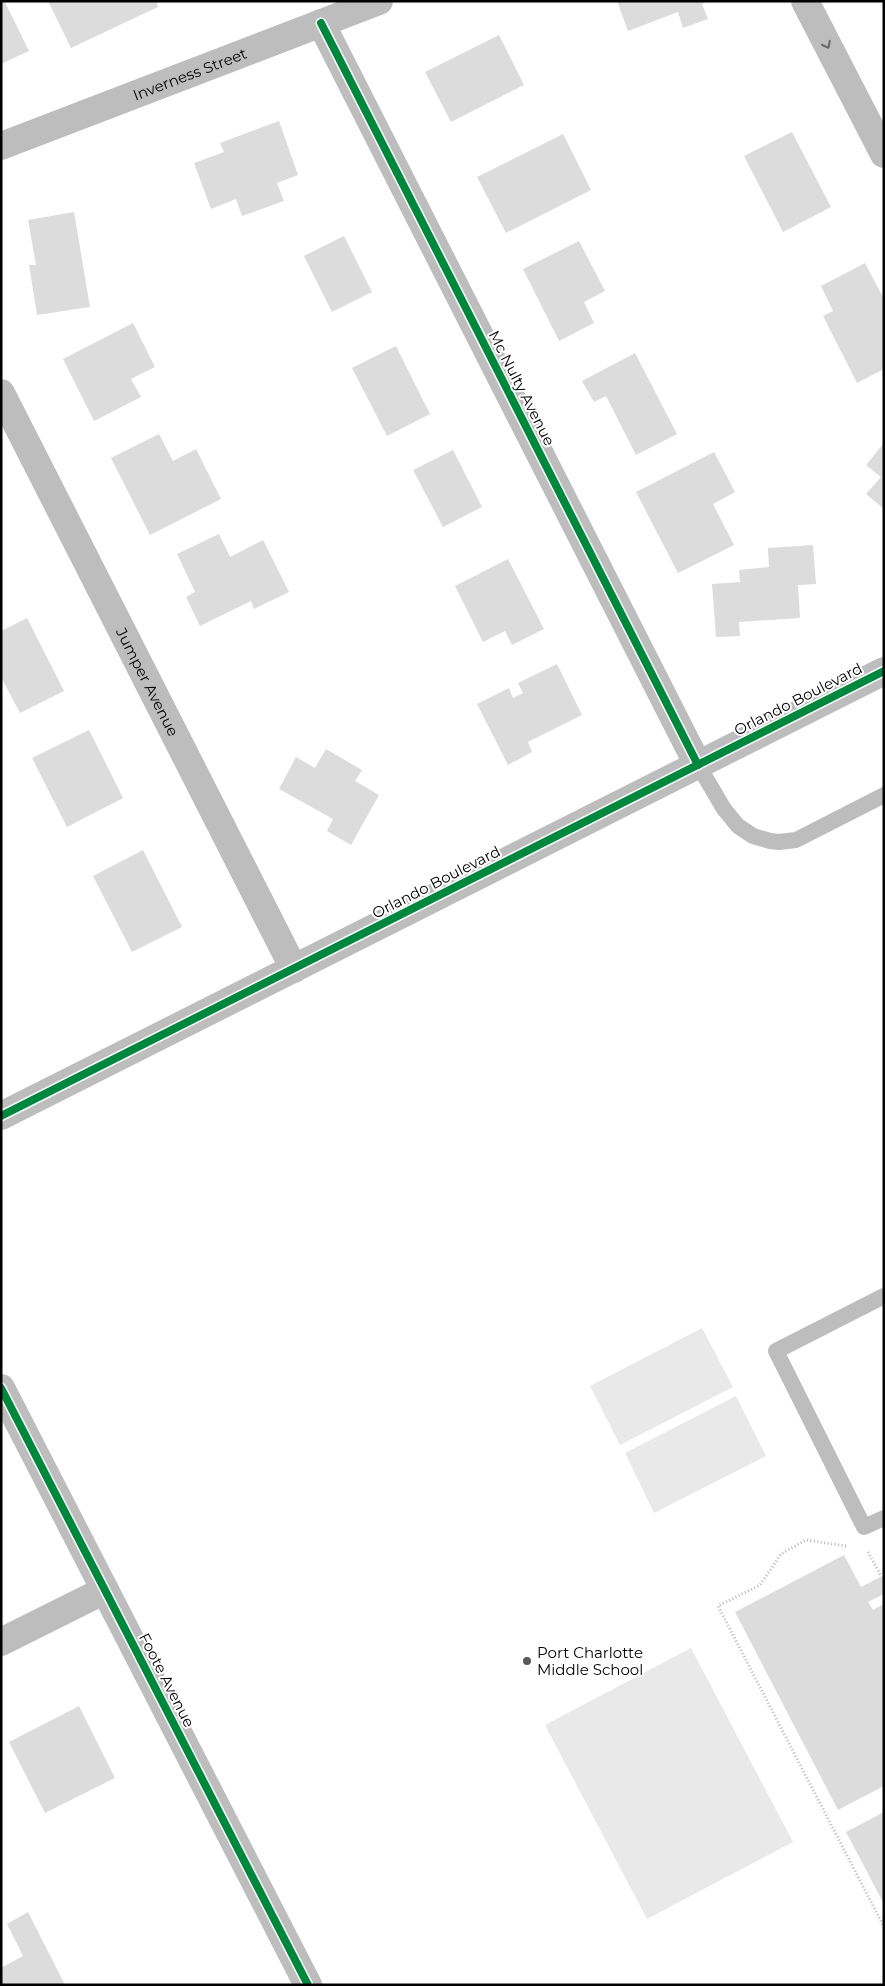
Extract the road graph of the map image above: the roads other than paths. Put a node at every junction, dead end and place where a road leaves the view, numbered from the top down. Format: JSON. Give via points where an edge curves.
{"nodes":[{"id":1,"x":379,"y":1,"type":"edge"},
{"id":2,"x":805,"y":1,"type":"edge"},
{"id":3,"x":321,"y":23,"type":"junction"},
{"id":4,"x":1,"y":146,"type":"edge"},
{"id":5,"x":884,"y":154,"type":"edge"},
{"id":6,"x":1,"y":393,"type":"edge"},
{"id":7,"x":884,"y":671,"type":"edge"},
{"id":8,"x":698,"y":765,"type":"junction"},
{"id":9,"x":884,"y":795,"type":"edge"},
{"id":10,"x":294,"y":969,"type":"junction"},
{"id":11,"x":1,"y":1116,"type":"edge"},
{"id":12,"x":884,"y":1296,"type":"edge"},
{"id":13,"x":1,"y":1388,"type":"edge"},
{"id":14,"x":884,"y":1518,"type":"edge"},
{"id":15,"x":105,"y":1590,"type":"junction"},
{"id":16,"x":1,"y":1642,"type":"edge"},
{"id":17,"x":308,"y":1985,"type":"edge"}],
"edges":[{"from":1,"to":3,"type":"street","name":"Inverness Street"},
{"from":2,"to":5,"type":"street","one_way":true},
{"from":3,"to":4,"type":"street","name":"Inverness Street"},
{"from":3,"to":8,"type":"street","name":"Mc Nulty Avenue"},
{"from":6,"to":10,"type":"street","name":"Jumper Avenue"},
{"from":7,"to":8,"type":"street","name":"Orlando Boulevard"},
{"from":8,"to":9,"type":"lane","via":[[738,826],[753,836],[770,841],[796,840]]},
{"from":8,"to":10,"type":"street","name":"Orlando Boulevard"},
{"from":10,"to":11,"type":"street","name":"Orlando Boulevard"},
{"from":12,"to":14,"type":"lane","via":[[776,1351],[864,1528]]},
{"from":13,"to":15,"type":"street","name":"Foote Avenue"},
{"from":15,"to":16,"type":"street"},
{"from":15,"to":17,"type":"street","name":"Foote Avenue"}]}
